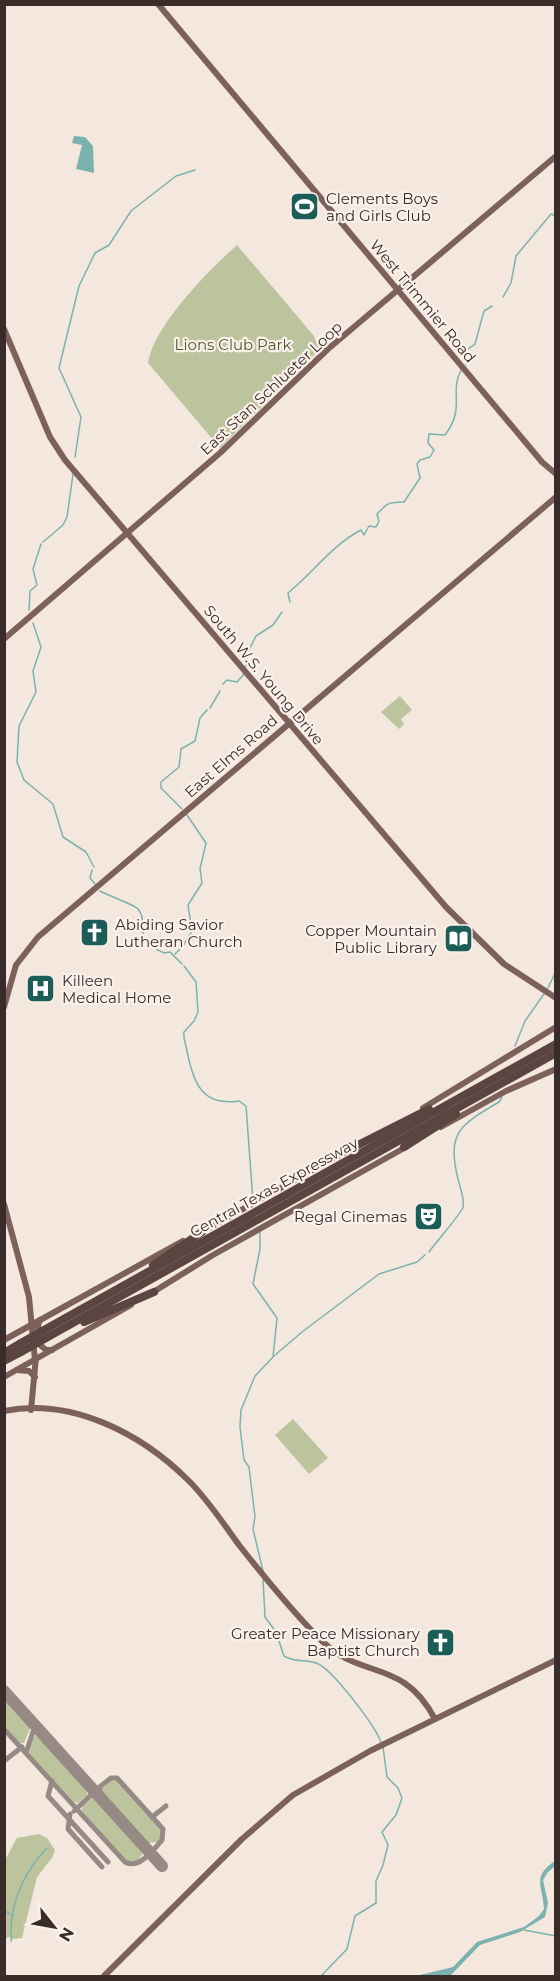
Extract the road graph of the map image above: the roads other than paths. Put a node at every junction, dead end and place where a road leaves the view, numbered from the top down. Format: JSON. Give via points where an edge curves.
{"nodes":[{"id":1,"x":158,"y":4,"type":"edge"},
{"id":2,"x":555,"y":156,"type":"edge"},
{"id":3,"x":398,"y":290,"type":"junction"},
{"id":4,"x":4,"y":329,"type":"edge"},
{"id":5,"x":555,"y":474,"type":"edge"},
{"id":6,"x":555,"y":496,"type":"edge"},
{"id":7,"x":128,"y":532,"type":"junction"},
{"id":8,"x":4,"y":639,"type":"edge"},
{"id":9,"x":289,"y":723,"type":"junction"},
{"id":10,"x":555,"y":998,"type":"edge"},
{"id":11,"x":4,"y":1007,"type":"edge"},
{"id":12,"x":555,"y":1027,"type":"edge"},
{"id":13,"x":555,"y":1044,"type":"edge"},
{"id":14,"x":555,"y":1053,"type":"edge"},
{"id":15,"x":555,"y":1069,"type":"edge"},
{"id":16,"x":488,"y":1082,"type":"junction"},
{"id":17,"x":503,"y":1082,"type":"junction"},
{"id":18,"x":404,"y":1147,"type":"junction"},
{"id":19,"x":346,"y":1151,"type":"junction"},
{"id":20,"x":4,"y":1204,"type":"edge"},
{"id":21,"x":262,"y":1213,"type":"junction"},
{"id":22,"x":251,"y":1219,"type":"junction"},
{"id":23,"x":202,"y":1232,"type":"junction"},
{"id":24,"x":128,"y":1284,"type":"junction"},
{"id":25,"x":154,"y":1292,"type":"junction"},
{"id":26,"x":31,"y":1312,"type":"junction"},
{"id":27,"x":37,"y":1321,"type":"junction"},
{"id":28,"x":22,"y":1330,"type":"junction"},
{"id":29,"x":45,"y":1334,"type":"junction"},
{"id":30,"x":54,"y":1334,"type":"junction"},
{"id":31,"x":12,"y":1335,"type":"junction"},
{"id":32,"x":4,"y":1340,"type":"edge"},
{"id":33,"x":21,"y":1348,"type":"junction"},
{"id":34,"x":53,"y":1350,"type":"junction"},
{"id":35,"x":4,"y":1353,"type":"edge"},
{"id":36,"x":35,"y":1360,"type":"junction"},
{"id":37,"x":4,"y":1361,"type":"edge"},
{"id":38,"x":20,"y":1368,"type":"junction"},
{"id":39,"x":4,"y":1377,"type":"edge"},
{"id":40,"x":35,"y":1377,"type":"junction"},
{"id":41,"x":31,"y":1409,"type":"junction"},
{"id":42,"x":4,"y":1413,"type":"edge"},
{"id":43,"x":555,"y":1660,"type":"edge"},
{"id":44,"x":435,"y":1719,"type":"junction"},
{"id":45,"x":104,"y":1977,"type":"edge"}],
"edges":[{"from":1,"to":3,"type":"main road","name":"West Trimmier Road"},
{"from":2,"to":3,"type":"main road","name":"East Stan Schlueter Loop"},
{"from":3,"to":5,"type":"main road","name":"West Trimmier Road"},
{"from":3,"to":7,"type":"main road","name":"East Stan Schlueter Loop"},
{"from":4,"to":7,"type":"main road","name":"South W.S. Young Drive","via":[[57,449]]},
{"from":6,"to":9,"type":"main road","name":"East Elms Road"},
{"from":7,"to":8,"type":"main road","name":"East Stan Schlueter Loop"},
{"from":7,"to":9,"type":"main road","name":"South W.S. Young Drive"},
{"from":9,"to":10,"type":"main road","name":"South W.S. Young Drive","via":[[446,907],[504,964]]},
{"from":9,"to":11,"type":"main road","name":"East Elms Road","via":[[33,942],[12,972]]},
{"from":12,"to":19,"type":"main road","via":[[445,1097]]},
{"from":13,"to":16,"type":"highway","name":"Central Texas Expressway"},
{"from":14,"to":17,"type":"highway","name":"Central Texas Expressway"},
{"from":15,"to":18,"type":"main road","via":[[500,1094]]},
{"from":16,"to":19,"type":"highway"},
{"from":16,"to":21,"type":"highway","name":"Central Texas Expressway"},
{"from":17,"to":18,"type":"highway"},
{"from":17,"to":21,"type":"highway","name":"Central Texas Expressway"},
{"from":18,"to":21,"type":"main road"},
{"from":19,"to":21,"type":"main road"},
{"from":20,"to":26,"type":"main road"},
{"from":21,"to":22,"type":"highway","name":"Central Texas Expressway"},
{"from":21,"to":22,"type":"main road"},
{"from":22,"to":23,"type":"main road"},
{"from":22,"to":24,"type":"highway","name":"Central Texas Expressway"},
{"from":22,"to":25,"type":"main road"},
{"from":22,"to":30,"type":"highway","name":"Central Texas Expressway"},
{"from":23,"to":24,"type":"highway"},
{"from":23,"to":27,"type":"main road"},
{"from":24,"to":29,"type":"highway","name":"Central Texas Expressway"},
{"from":25,"to":30,"type":"highway"},
{"from":25,"to":34,"type":"main road"},
{"from":26,"to":27,"type":"main road"},
{"from":26,"to":27,"type":"main road"},
{"from":26,"to":28,"type":"main road"},
{"from":27,"to":28,"type":"main road"},
{"from":27,"to":34,"type":"main road","via":[[39,1344]]},
{"from":27,"to":36,"type":"main road"},
{"from":28,"to":31,"type":"main road"},
{"from":29,"to":30,"type":"highway","name":"Central Texas Expressway"},
{"from":29,"to":33,"type":"highway","name":"Central Texas Expressway","bridge":true},
{"from":31,"to":32,"type":"main road"},
{"from":31,"to":38,"type":"main road","via":[[23,1334],[28,1338],[29,1358]]},
{"from":33,"to":35,"type":"highway","name":"Central Texas Expressway"},
{"from":33,"to":37,"type":"highway","name":"Central Texas Expressway"},
{"from":34,"to":36,"type":"main road"},
{"from":36,"to":38,"type":"main road"},
{"from":36,"to":40,"type":"main road"},
{"from":38,"to":39,"type":"main road"},
{"from":38,"to":40,"type":"main road"},
{"from":40,"to":41,"type":"main road"},
{"from":41,"to":42,"type":"main road"},
{"from":41,"to":44,"type":"main road","via":[[92,1421],[162,1462],[201,1496],[254,1566],[326,1649],[415,1689]]},
{"from":43,"to":44,"type":"main road"},
{"from":44,"to":45,"type":"main road","via":[[370,1751],[293,1796],[267,1816]]}]}
